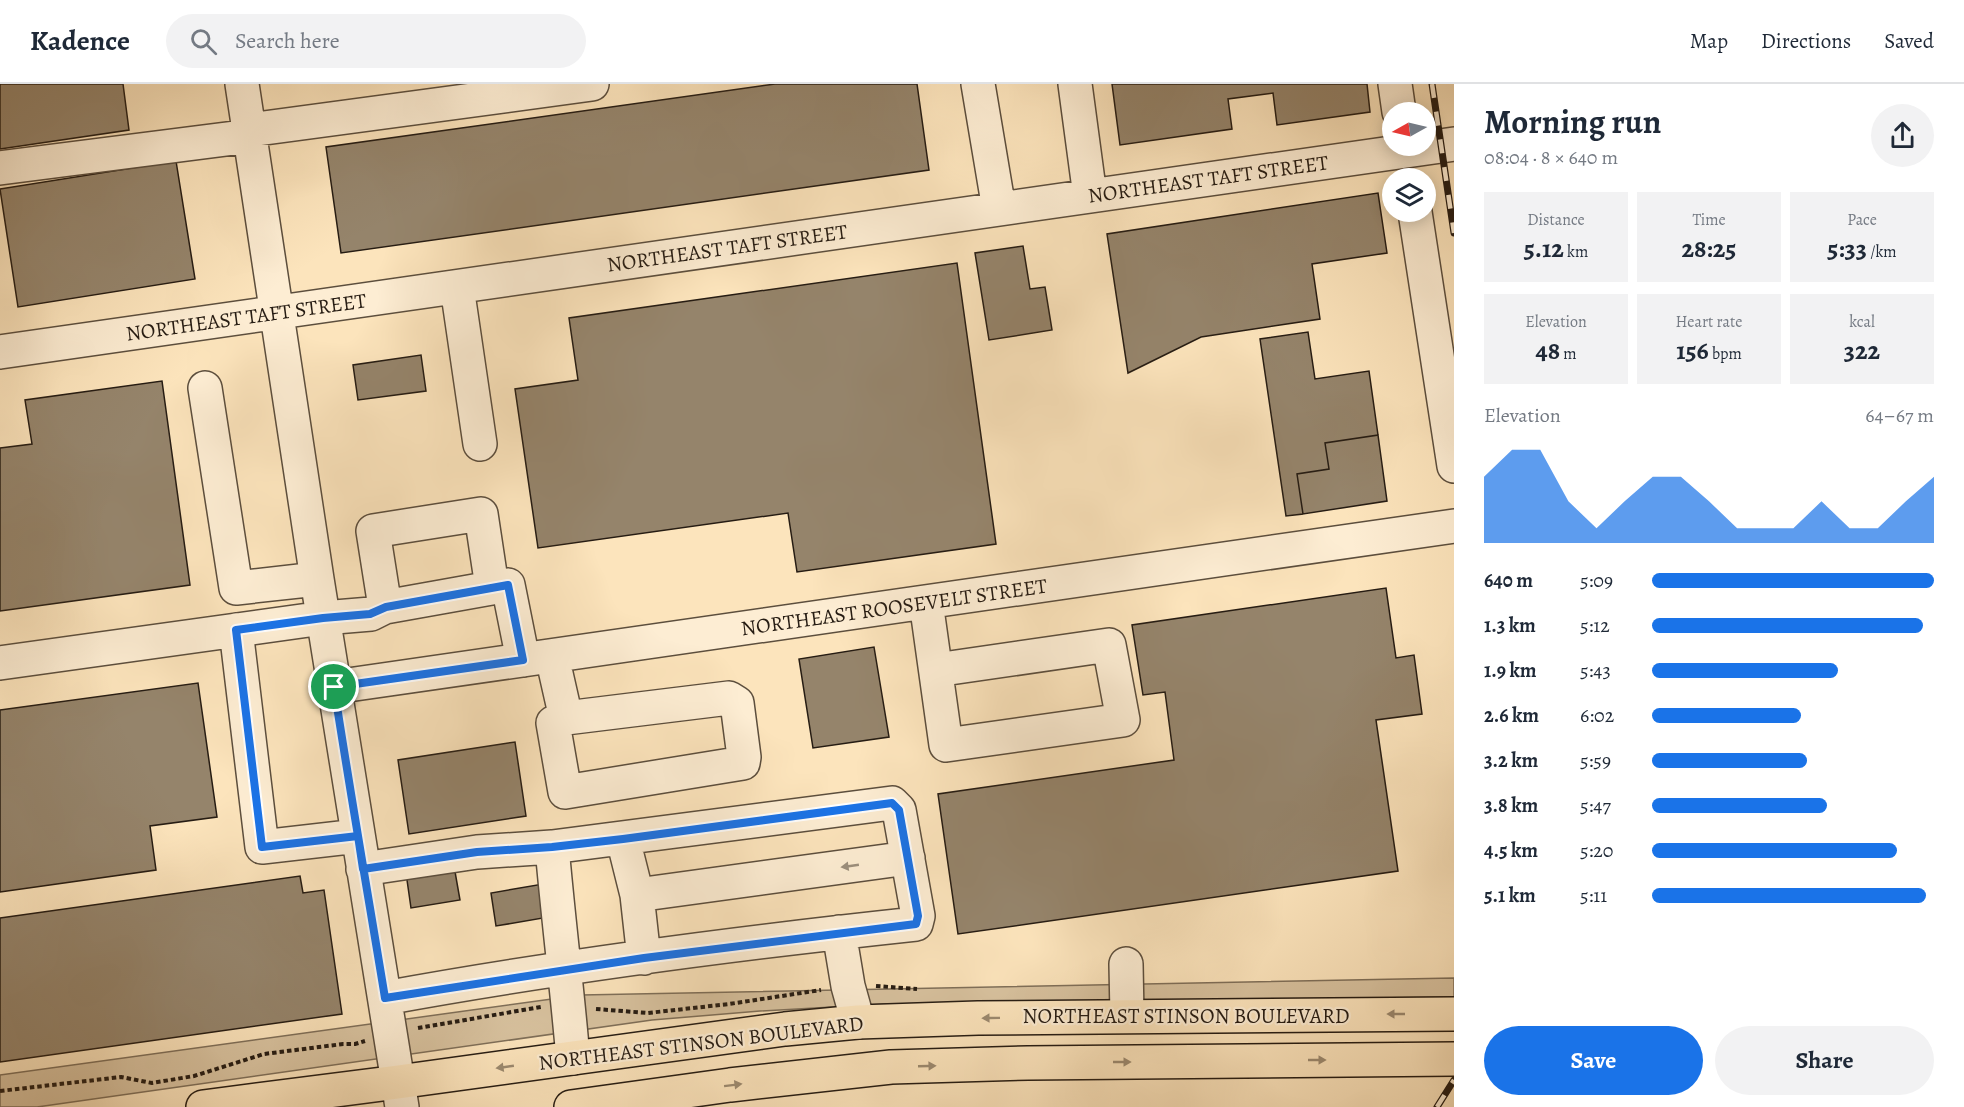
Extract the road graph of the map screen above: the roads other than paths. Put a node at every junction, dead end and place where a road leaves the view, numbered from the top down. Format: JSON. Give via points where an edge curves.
{"nodes":[{"id":1,"x":242,"y":84,"type":"edge"},
{"id":2,"x":592,"y":84,"type":"edge"},
{"id":3,"x":978,"y":84,"type":"edge"},
{"id":4,"x":1075,"y":84,"type":"edge"},
{"id":5,"x":1395,"y":84,"type":"edge"},
{"id":6,"x":1398,"y":102,"type":"edge"},
{"id":7,"x":249,"y":133,"type":"junction"},
{"id":8,"x":1454,"y":144,"type":"edge"},
{"id":9,"x":1406,"y":158,"type":"edge"},
{"id":10,"x":0,"y":168,"type":"edge"},
{"id":11,"x":1090,"y":196,"type":"junction"},
{"id":12,"x":999,"y":209,"type":"junction"},
{"id":13,"x":1417,"y":222,"type":"edge"},
{"id":14,"x":457,"y":287,"type":"junction"},
{"id":15,"x":276,"y":313,"type":"junction"},
{"id":16,"x":0,"y":352,"type":"edge"},
{"id":17,"x":205,"y":388,"type":"dead end"},
{"id":18,"x":480,"y":444,"type":"dead end"},
{"id":19,"x":1454,"y":466,"type":"edge"},
{"id":20,"x":1454,"y":526,"type":"edge"},
{"id":21,"x":317,"y":579,"type":"junction"},
{"id":22,"x":492,"y":587,"type":"junction"},
{"id":23,"x":927,"y":602,"type":"junction"},
{"id":24,"x":386,"y":607,"type":"junction"},
{"id":25,"x":323,"y":618,"type":"junction"},
{"id":26,"x":236,"y":630,"type":"junction"},
{"id":27,"x":538,"y":658,"type":"junction"},
{"id":28,"x":0,"y":663,"type":"edge"},
{"id":29,"x":936,"y":670,"type":"junction"},
{"id":30,"x":334,"y":687,"type":"junction"},
{"id":31,"x":566,"y":718,"type":"junction"},
{"id":32,"x":358,"y":836,"type":"junction"},
{"id":33,"x":623,"y":839,"type":"junction"},
{"id":34,"x":552,"y":847,"type":"junction"},
{"id":35,"x":908,"y":858,"type":"junction"},
{"id":36,"x":363,"y":869,"type":"junction"},
{"id":37,"x":637,"y":895,"type":"junction"},
{"id":38,"x":839,"y":932,"type":"junction"},
{"id":39,"x":644,"y":958,"type":"junction"},
{"id":40,"x":1126,"y":964,"type":"dead end"},
{"id":41,"x":564,"y":969,"type":"junction"},
{"id":42,"x":385,"y":998,"type":"junction"},
{"id":43,"x":1454,"y":1014,"type":"edge"},
{"id":44,"x":1127,"y":1016,"type":"junction"},
{"id":45,"x":858,"y":1022,"type":"junction"},
{"id":46,"x":573,"y":1058,"type":"junction"},
{"id":47,"x":1454,"y":1059,"type":"edge"},
{"id":48,"x":400,"y":1095,"type":"edge"},
{"id":49,"x":203,"y":1107,"type":"edge"},
{"id":50,"x":571,"y":1107,"type":"edge"}],
"edges":[{"from":1,"to":7,"type":"street"},
{"from":2,"to":7,"type":"street"},
{"from":3,"to":12,"type":"street"},
{"from":4,"to":11,"type":"street"},
{"from":5,"to":6,"type":"street"},
{"from":7,"to":10,"type":"street"},
{"from":7,"to":15,"type":"street"},
{"from":8,"to":9,"type":"street","name":"NORTHEAST TAFT STREET"},
{"from":9,"to":11,"type":"street","name":"NORTHEAST TAFT STREET"},
{"from":11,"to":12,"type":"street","name":"NORTHEAST TAFT STREET"},
{"from":12,"to":14,"type":"street","name":"NORTHEAST TAFT STREET"},
{"from":13,"to":19,"type":"street"},
{"from":14,"to":15,"type":"street","name":"NORTHEAST TAFT STREET"},
{"from":14,"to":18,"type":"street"},
{"from":15,"to":16,"type":"street","name":"NORTHEAST TAFT STREET"},
{"from":15,"to":21,"type":"street"},
{"from":17,"to":21,"type":"street","via":[[236,588]]},
{"from":20,"to":23,"type":"street","name":"NORTHEAST ROOSEVELT STREET"},
{"from":21,"to":25,"type":"street"},
{"from":22,"to":24,"type":"street"},
{"from":22,"to":24,"type":"street","via":[[480,514],[373,531]]},
{"from":22,"to":27,"type":"street","via":[[508,585]]},
{"from":23,"to":27,"type":"street","name":"NORTHEAST ROOSEVELT STREET"},
{"from":23,"to":29,"type":"street"},
{"from":24,"to":25,"type":"street","via":[[370,614]]},
{"from":25,"to":26,"type":"street"},
{"from":25,"to":30,"type":"street"},
{"from":26,"to":28,"type":"street"},
{"from":26,"to":32,"type":"street","via":[[262,847]]},
{"from":27,"to":30,"type":"street","name":"NORTHEAST ROOSEVELT STREET"},
{"from":27,"to":31,"type":"street"},
{"from":29,"to":29,"type":"street","via":[[1109,645],[1123,720],[946,745]]},
{"from":30,"to":32,"type":"street"},
{"from":31,"to":31,"type":"street","via":[[553,723],[565,792],[743,763],[737,703],[729,698]]},
{"from":32,"to":36,"type":"street"},
{"from":33,"to":34,"type":"street"},
{"from":33,"to":35,"type":"street","via":[[892,803],[899,810]]},
{"from":33,"to":37,"type":"street"},
{"from":34,"to":36,"type":"street","via":[[477,852]]},
{"from":34,"to":41,"type":"street"},
{"from":35,"to":37,"type":"street","one_way":true},
{"from":35,"to":38,"type":"street","via":[[916,924]]},
{"from":36,"to":42,"type":"street"},
{"from":37,"to":39,"type":"street"},
{"from":38,"to":39,"type":"street"},
{"from":38,"to":45,"type":"street"},
{"from":39,"to":41,"type":"street"},
{"from":40,"to":44,"type":"street"},
{"from":41,"to":42,"type":"street"},
{"from":41,"to":46,"type":"street"},
{"from":42,"to":48,"type":"street"},
{"from":43,"to":44,"type":"main road","name":"NORTHEAST STINSON BOULEVARD","one_way":true},
{"from":44,"to":45,"type":"main road","name":"NORTHEAST STINSON BOULEVARD","one_way":true},
{"from":45,"to":46,"type":"main road","name":"NORTHEAST STINSON BOULEVARD"},
{"from":46,"to":48,"type":"main road","name":"NORTHEAST STINSON BOULEVARD","one_way":true},
{"from":50,"to":47,"type":"main road","one_way":true,"via":[[891,1067]]},
{"from":48,"to":49,"type":"main road","name":"NORTHEAST STINSON BOULEVARD"}]}
